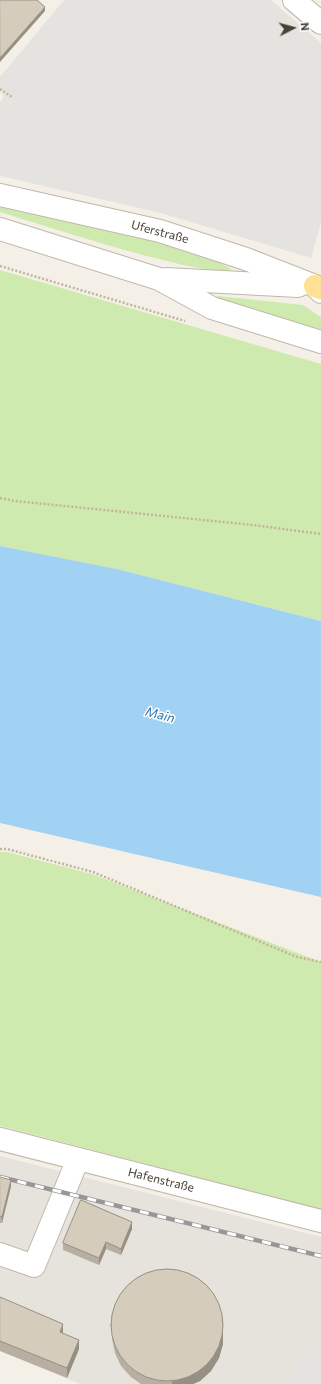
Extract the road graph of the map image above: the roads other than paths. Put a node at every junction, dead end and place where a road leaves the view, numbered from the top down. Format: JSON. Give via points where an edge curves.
{"nodes":[{"id":1,"x":294,"y":0,"type":"edge"},
{"id":2,"x":321,"y":23,"type":"edge"},
{"id":3,"x":0,"y":195,"type":"edge"},
{"id":4,"x":0,"y":229,"type":"edge"},
{"id":5,"x":159,"y":279,"type":"junction"},
{"id":6,"x":319,"y":289,"type":"edge"},
{"id":7,"x":321,"y":342,"type":"edge"},
{"id":8,"x":0,"y":1140,"type":"edge"},
{"id":9,"x":78,"y":1159,"type":"junction"},
{"id":10,"x":321,"y":1221,"type":"edge"},
{"id":11,"x":0,"y":1254,"type":"edge"}],
"edges":[{"from":1,"to":2,"type":"street"},
{"from":3,"to":6,"type":"street","name":"Uferstraße","via":[[160,231],[246,259]]},
{"from":4,"to":5,"type":"street","name":"Uferstraße"},
{"from":5,"to":6,"type":"street","name":"Uferstraße"},
{"from":5,"to":7,"type":"street","name":"Uferstraße","via":[[212,308]]},
{"from":8,"to":9,"type":"street","name":"Hafenstraße"},
{"from":9,"to":10,"type":"street","name":"Hafenstraße"},
{"from":9,"to":11,"type":"street","via":[[34,1266]]}]}
